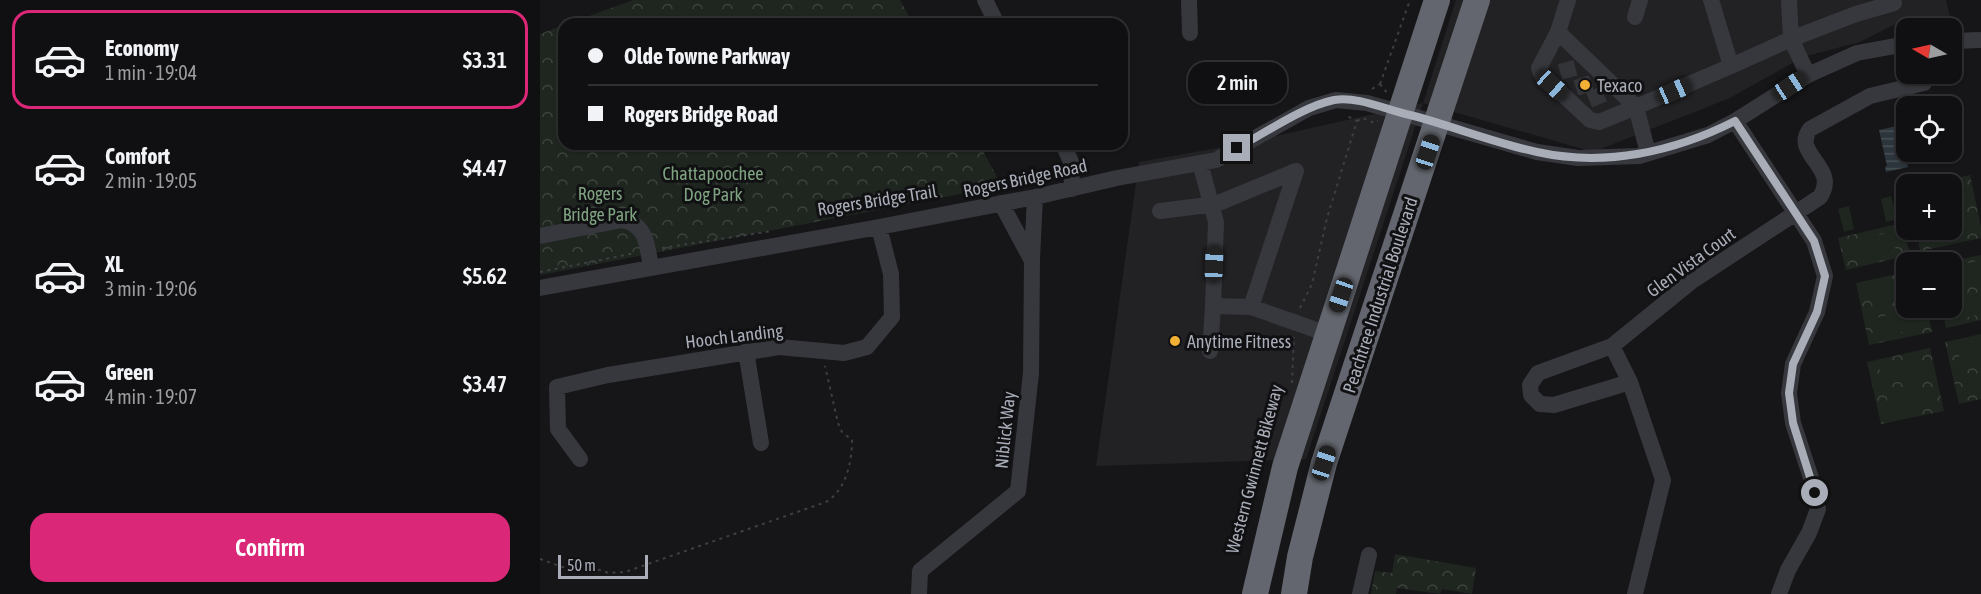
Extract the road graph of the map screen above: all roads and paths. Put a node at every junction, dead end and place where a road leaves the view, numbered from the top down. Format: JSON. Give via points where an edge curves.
{"nodes":[{"id":1,"x":985,"y":0,"type":"edge"},
{"id":2,"x":1189,"y":0,"type":"edge"},
{"id":3,"x":1410,"y":0,"type":"edge"},
{"id":4,"x":1437,"y":0,"type":"edge"},
{"id":5,"x":1477,"y":0,"type":"edge"},
{"id":6,"x":1568,"y":0,"type":"edge"},
{"id":7,"x":1640,"y":0,"type":"edge"},
{"id":8,"x":1711,"y":0,"type":"edge"},
{"id":9,"x":1789,"y":0,"type":"edge"},
{"id":10,"x":1894,"y":3,"type":"dead end"},
{"id":11,"x":1635,"y":17,"type":"dead end"},
{"id":12,"x":994,"y":18,"type":"edge"},
{"id":13,"x":1558,"y":32,"type":"junction"},
{"id":14,"x":1190,"y":33,"type":"dead end"},
{"id":15,"x":1791,"y":39,"type":"junction"},
{"id":16,"x":1981,"y":40,"type":"edge"},
{"id":17,"x":1962,"y":41,"type":"edge"},
{"id":18,"x":1896,"y":46,"type":"edge"},
{"id":19,"x":1731,"y":66,"type":"junction"},
{"id":20,"x":1808,"y":75,"type":"junction"},
{"id":21,"x":1920,"y":84,"type":"edge"},
{"id":22,"x":1367,"y":92,"type":"dead end"},
{"id":23,"x":1636,"y":107,"type":"junction"},
{"id":24,"x":1401,"y":113,"type":"junction"},
{"id":25,"x":1347,"y":116,"type":"dead end"},
{"id":26,"x":1735,"y":121,"type":"junction"},
{"id":27,"x":1437,"y":122,"type":"junction"},
{"id":28,"x":1066,"y":150,"type":"edge"},
{"id":29,"x":1648,"y":153,"type":"junction"},
{"id":30,"x":1200,"y":163,"type":"junction"},
{"id":31,"x":1072,"y":189,"type":"junction"},
{"id":32,"x":1035,"y":197,"type":"junction"},
{"id":33,"x":1001,"y":203,"type":"junction"},
{"id":34,"x":1213,"y":204,"type":"junction"},
{"id":35,"x":1160,"y":211,"type":"dead end"},
{"id":36,"x":1795,"y":212,"type":"junction"},
{"id":37,"x":879,"y":227,"type":"junction"},
{"id":38,"x":780,"y":229,"type":"dead end"},
{"id":39,"x":540,"y":236,"type":"edge"},
{"id":40,"x":650,"y":259,"type":"junction"},
{"id":41,"x":1032,"y":259,"type":"junction"},
{"id":42,"x":540,"y":272,"type":"edge"},
{"id":43,"x":540,"y":288,"type":"edge"},
{"id":44,"x":1213,"y":306,"type":"junction"},
{"id":45,"x":1251,"y":307,"type":"junction"},
{"id":46,"x":1296,"y":323,"type":"junction"},
{"id":47,"x":1328,"y":334,"type":"junction"},
{"id":48,"x":1612,"y":346,"type":"junction"},
{"id":49,"x":746,"y":351,"type":"junction"},
{"id":50,"x":825,"y":351,"type":"junction"},
{"id":51,"x":1210,"y":351,"type":"dead end"},
{"id":52,"x":1630,"y":381,"type":"junction"},
{"id":53,"x":1291,"y":393,"type":"dead end"},
{"id":54,"x":762,"y":443,"type":"dead end"},
{"id":55,"x":580,"y":459,"type":"dead end"},
{"id":56,"x":1369,"y":555,"type":"dead end"},
{"id":57,"x":540,"y":559,"type":"edge"},
{"id":58,"x":919,"y":594,"type":"edge"},
{"id":59,"x":1255,"y":594,"type":"edge"},
{"id":60,"x":1294,"y":594,"type":"edge"},
{"id":61,"x":1360,"y":594,"type":"edge"},
{"id":62,"x":1635,"y":594,"type":"edge"},
{"id":63,"x":1779,"y":594,"type":"edge"}],
"edges":[{"from":1,"to":12,"type":"street"},
{"from":2,"to":14,"type":"street"},
{"from":3,"to":22,"type":"path","via":[[1380,84]]},
{"from":4,"to":24,"type":"highway","name":"Peachtree Industrial Boulevard"},
{"from":5,"to":27,"type":"highway","name":"Peachtree Industrial Boulevard"},
{"from":6,"to":13,"type":"street"},
{"from":7,"to":11,"type":"street"},
{"from":8,"to":19,"type":"street"},
{"from":9,"to":15,"type":"street"},
{"from":10,"to":15,"type":"street"},
{"from":13,"to":23,"type":"street","via":[[1584,65]]},
{"from":13,"to":23,"type":"street","via":[[1539,68],[1575,96],[1590,120],[1599,122]]},
{"from":15,"to":19,"type":"street"},
{"from":15,"to":20,"type":"street"},
{"from":16,"to":17,"type":"street"},
{"from":18,"to":20,"type":"street","name":"Rogers Bridge Road","via":[[1857,53]]},
{"from":19,"to":23,"type":"street"},
{"from":20,"to":26,"type":"street","name":"Rogers Bridge Road"},
{"from":21,"to":36,"type":"street","name":"Glen Vista Court","via":[[1870,96],[1810,129],[1804,143],[1825,177],[1826,189]]},
{"from":23,"to":29,"type":"street"},
{"from":24,"to":27,"type":"street","name":"Rogers Bridge Road"},
{"from":24,"to":30,"type":"street","name":"Rogers Bridge Road","via":[[1367,103],[1336,100],[1309,108],[1216,160]]},
{"from":24,"to":47,"type":"highway","name":"Peachtree Industrial Boulevard"},
{"from":25,"to":46,"type":"path","name":"Western Gwinnett Bikeway","via":[[1357,121],[1327,218],[1312,284]]},
{"from":26,"to":29,"type":"street","name":"Rogers Bridge Road","via":[[1708,135]]},
{"from":26,"to":36,"type":"street"},
{"from":27,"to":29,"type":"street","name":"Rogers Bridge Road","via":[[1548,154],[1578,158]]},
{"from":27,"to":60,"type":"highway","name":"Peachtree Industrial Boulevard","via":[[1324,463]]},
{"from":28,"to":31,"type":"street","via":[[1071,162]]},
{"from":30,"to":31,"type":"street","name":"Rogers Bridge Road"},
{"from":30,"to":34,"type":"street"},
{"from":31,"to":32,"type":"street","name":"Rogers Bridge Road"},
{"from":32,"to":33,"type":"street","name":"Rogers Bridge Road"},
{"from":32,"to":41,"type":"street","name":"Niblick Way"},
{"from":33,"to":37,"type":"street","name":"Rogers Bridge Road"},
{"from":33,"to":41,"type":"street","name":"Niblick Way"},
{"from":34,"to":35,"type":"street"},
{"from":34,"to":44,"type":"street"},
{"from":34,"to":45,"type":"street","via":[[1296,171]]},
{"from":36,"to":48,"type":"street","name":"Glen Vista Court","via":[[1692,281]]},
{"from":36,"to":63,"type":"street","via":[[1814,241],[1825,276],[1817,312],[1793,364],[1789,393],[1793,423],[1818,509]]},
{"from":37,"to":40,"type":"street","name":"Rogers Bridge Road"},
{"from":37,"to":50,"type":"street","name":"Hooch Landing","via":[[891,274],[891,317],[867,347],[844,353]]},
{"from":38,"to":40,"type":"path"},
{"from":39,"to":40,"type":"street","via":[[622,220],[633,222],[643,233]]},
{"from":40,"to":42,"type":"path"},
{"from":40,"to":43,"type":"street","name":"Rogers Bridge Road"},
{"from":41,"to":58,"type":"street","name":"Niblick Way","via":[[1031,373],[1018,491],[920,571]]},
{"from":44,"to":45,"type":"street"},
{"from":44,"to":51,"type":"street"},
{"from":45,"to":46,"type":"street"},
{"from":46,"to":47,"type":"street"},
{"from":46,"to":53,"type":"path","name":"Western Gwinnett Bikeway"},
{"from":47,"to":59,"type":"highway","name":"Peachtree Industrial Boulevard","via":[[1283,476]]},
{"from":48,"to":52,"type":"street"},
{"from":48,"to":52,"type":"street","name":"Glen Vista Court","via":[[1538,373],[1530,385],[1531,395],[1540,404],[1554,405]]},
{"from":49,"to":50,"type":"street","name":"Hooch Landing","via":[[779,346]]},
{"from":49,"to":54,"type":"street"},
{"from":49,"to":55,"type":"street","name":"Hooch Landing","via":[[556,387],[558,429]]},
{"from":50,"to":57,"type":"path","via":[[838,423],[852,440],[852,455],[836,496],[625,572],[562,567]]},
{"from":52,"to":62,"type":"street","via":[[1664,480]]},
{"from":56,"to":61,"type":"street"}]}
